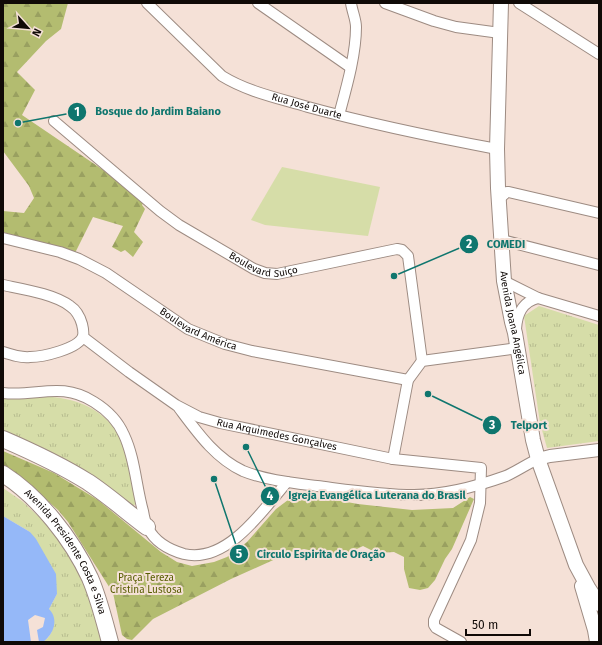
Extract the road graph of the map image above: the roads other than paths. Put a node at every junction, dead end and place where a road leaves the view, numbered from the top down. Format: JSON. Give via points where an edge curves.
{"nodes":[{"id":1,"x":147,"y":3,"type":"edge"},
{"id":2,"x":258,"y":3,"type":"edge"},
{"id":3,"x":351,"y":3,"type":"edge"},
{"id":4,"x":385,"y":3,"type":"edge"},
{"id":5,"x":501,"y":3,"type":"edge"},
{"id":6,"x":519,"y":3,"type":"edge"},
{"id":7,"x":500,"y":33,"type":"junction"},
{"id":8,"x":599,"y":54,"type":"edge"},
{"id":9,"x":350,"y":67,"type":"junction"},
{"id":10,"x":339,"y":115,"type":"junction"},
{"id":11,"x":54,"y":121,"type":"dead end"},
{"id":12,"x":497,"y":150,"type":"junction"},
{"id":13,"x":499,"y":199,"type":"junction"},
{"id":14,"x":599,"y":214,"type":"edge"},
{"id":15,"x":3,"y":238,"type":"edge"},
{"id":16,"x":502,"y":240,"type":"junction"},
{"id":17,"x":599,"y":266,"type":"edge"},
{"id":18,"x":504,"y":281,"type":"junction"},
{"id":19,"x":3,"y":285,"type":"edge"},
{"id":20,"x":538,"y":298,"type":"junction"},
{"id":21,"x":599,"y":316,"type":"edge"},
{"id":22,"x":515,"y":333,"type":"junction"},
{"id":23,"x":83,"y":337,"type":"junction"},
{"id":24,"x":518,"y":348,"type":"junction"},
{"id":25,"x":3,"y":352,"type":"edge"},
{"id":26,"x":422,"y":361,"type":"junction"},
{"id":27,"x":408,"y":380,"type":"junction"},
{"id":28,"x":3,"y":393,"type":"edge"},
{"id":29,"x":176,"y":404,"type":"junction"},
{"id":30,"x":3,"y":439,"type":"edge"},
{"id":31,"x":599,"y":450,"type":"edge"},
{"id":32,"x":394,"y":459,"type":"junction"},
{"id":33,"x":538,"y":459,"type":"junction"},
{"id":34,"x":3,"y":474,"type":"edge"},
{"id":35,"x":287,"y":482,"type":"junction"},
{"id":36,"x":481,"y":484,"type":"junction"},
{"id":37,"x":147,"y":527,"type":"junction"},
{"id":38,"x":576,"y":565,"type":"junction"},
{"id":39,"x":599,"y":604,"type":"edge"},
{"id":40,"x":595,"y":634,"type":"edge"},
{"id":41,"x":108,"y":640,"type":"edge"},
{"id":42,"x":461,"y":642,"type":"edge"}],
"edges":[{"from":1,"to":10,"type":"street","name":"Rua José Duarte","via":[[222,76],[255,92]]},
{"from":2,"to":9,"type":"street"},
{"from":3,"to":9,"type":"street","via":[[356,25]]},
{"from":4,"to":7,"type":"street","via":[[456,27]]},
{"from":5,"to":7,"type":"main road","name":"Avenida Joana Angélica"},
{"from":6,"to":8,"type":"street"},
{"from":7,"to":12,"type":"main road","name":"Avenida Joana Angélica"},
{"from":9,"to":10,"type":"street"},
{"from":10,"to":12,"type":"street","name":"Rua José Duarte","via":[[420,135]]},
{"from":11,"to":26,"type":"street","name":"Boulevard Suiço","via":[[160,211],[254,269],[277,274],[396,250],[406,253]]},
{"from":12,"to":13,"type":"main road","name":"Avenida Joana Angélica"},
{"from":13,"to":14,"type":"street","via":[[509,192]]},
{"from":13,"to":16,"type":"main road","name":"Avenida Joana Angélica"},
{"from":15,"to":27,"type":"street","name":"Boulevard América","via":[[79,259],[106,273],[188,329],[225,344]]},
{"from":16,"to":17,"type":"street"},
{"from":16,"to":18,"type":"main road","name":"Avenida Joana Angélica"},
{"from":18,"to":20,"type":"street"},
{"from":18,"to":22,"type":"main road","name":"Avenida Joana Angélica"},
{"from":19,"to":23,"type":"street","via":[[26,289],[72,307],[83,328]]},
{"from":20,"to":21,"type":"street"},
{"from":20,"to":22,"type":"street","via":[[531,299],[522,308]]},
{"from":22,"to":24,"type":"main road","name":"Avenida Joana Angélica"},
{"from":23,"to":25,"type":"street","via":[[72,346],[44,356],[14,356]]},
{"from":23,"to":29,"type":"street","name":"Rua Arquimedes Gonçalves"},
{"from":24,"to":26,"type":"street"},
{"from":24,"to":33,"type":"main road","name":"Avenida Joana Angélica"},
{"from":26,"to":27,"type":"street"},
{"from":27,"to":32,"type":"street"},
{"from":28,"to":37,"type":"street","via":[[68,391],[95,402],[107,412],[125,435]]},
{"from":29,"to":32,"type":"street","name":"Rua Arquimedes Gonçalves","via":[[199,417],[220,423]]},
{"from":29,"to":35,"type":"street","via":[[205,441],[233,464],[256,475]]},
{"from":30,"to":37,"type":"main road","via":[[63,467],[89,483]]},
{"from":31,"to":33,"type":"street"},
{"from":32,"to":36,"type":"street","name":"Rua Arquimedes Gonçalves","via":[[481,468]]},
{"from":33,"to":36,"type":"street"},
{"from":33,"to":38,"type":"main road","name":"Avenida Joana Angélica"},
{"from":34,"to":41,"type":"main road","name":"Avenida Presidente Costa e Silva","via":[[44,509],[71,544],[89,577],[101,607]]},
{"from":35,"to":36,"type":"street","via":[[415,495]]},
{"from":35,"to":37,"type":"street","via":[[246,529],[230,544],[216,551],[203,555],[176,552],[160,542]]},
{"from":36,"to":42,"type":"street","via":[[478,514],[471,540],[434,620],[436,628]]},
{"from":38,"to":39,"type":"main road","name":"Avenida Joana Angélica"},
{"from":38,"to":40,"type":"main road"}]}
